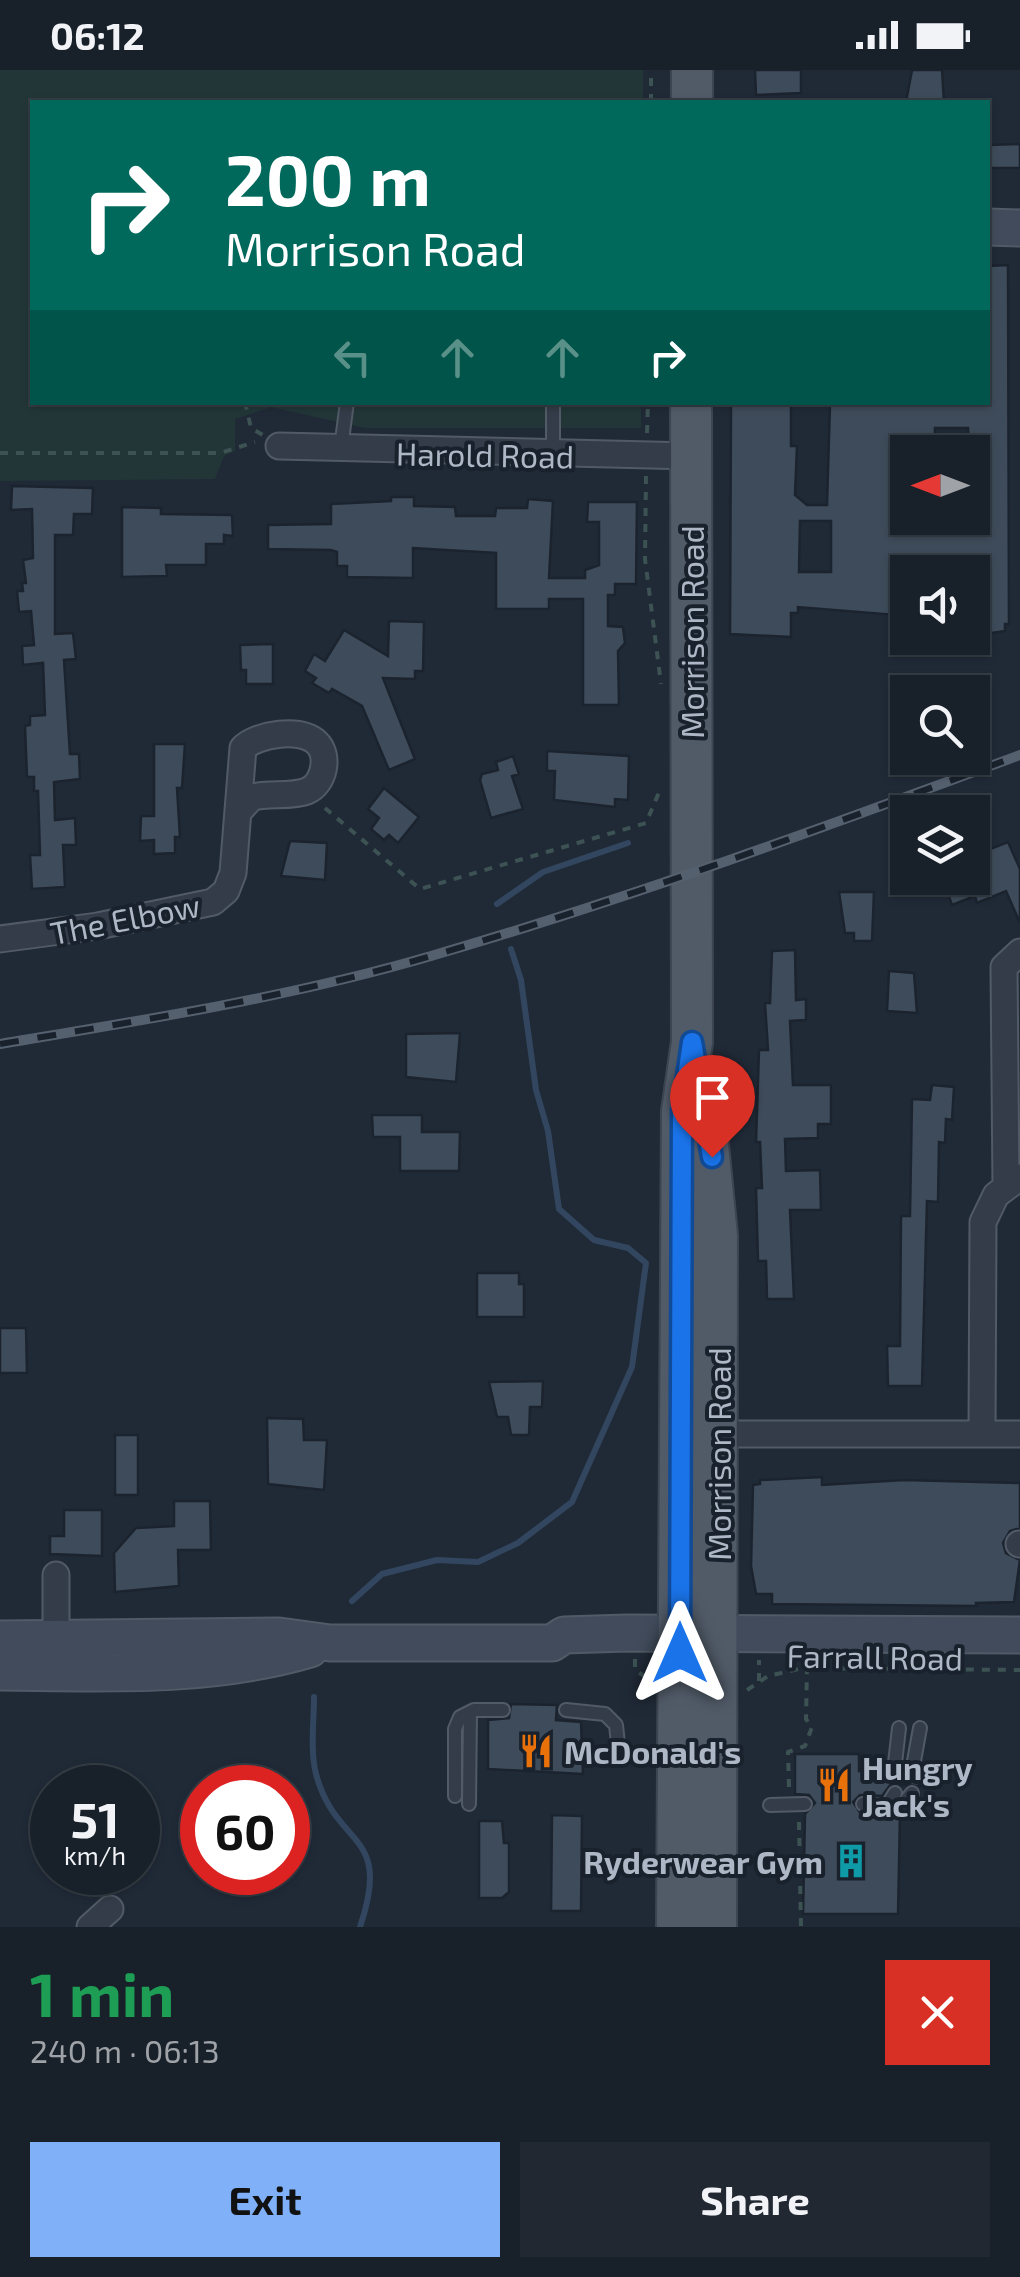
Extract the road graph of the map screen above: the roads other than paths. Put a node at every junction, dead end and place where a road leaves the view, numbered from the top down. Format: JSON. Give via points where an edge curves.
{"nodes":[{"id":1,"x":692,"y":70,"type":"edge"},
{"id":2,"x":692,"y":100,"type":"edge"},
{"id":3,"x":990,"y":228,"type":"edge"},
{"id":4,"x":1020,"y":228,"type":"edge"},
{"id":5,"x":348,"y":405,"type":"edge"},
{"id":6,"x":553,"y":405,"type":"edge"},
{"id":7,"x":692,"y":405,"type":"edge"},
{"id":8,"x":280,"y":446,"type":"road end"},
{"id":9,"x":341,"y":450,"type":"junction"},
{"id":10,"x":553,"y":456,"type":"junction"},
{"id":11,"x":691,"y":456,"type":"junction"},
{"id":12,"x":238,"y":812,"type":"junction"},
{"id":13,"x":0,"y":939,"type":"edge"},
{"id":14,"x":1020,"y":952,"type":"edge"},
{"id":15,"x":692,"y":1042,"type":"junction"},
{"id":16,"x":1013,"y":1181,"type":"edge"},
{"id":17,"x":982,"y":1433,"type":"junction"},
{"id":18,"x":718,"y":1434,"type":"junction"},
{"id":19,"x":1020,"y":1434,"type":"edge"},
{"id":20,"x":56,"y":1575,"type":"dead end"},
{"id":21,"x":1020,"y":1636,"type":"edge"},
{"id":22,"x":0,"y":1639,"type":"edge"},
{"id":23,"x":56,"y":1640,"type":"junction"},
{"id":24,"x":699,"y":1643,"type":"junction"},
{"id":25,"x":95,"y":1656,"type":"junction"},
{"id":26,"x":1020,"y":1658,"type":"edge"},
{"id":27,"x":0,"y":1672,"type":"edge"},
{"id":28,"x":503,"y":1710,"type":"dead end"},
{"id":29,"x":566,"y":1710,"type":"dead end"},
{"id":30,"x":470,"y":1712,"type":"junction"},
{"id":31,"x":899,"y":1728,"type":"dead end"},
{"id":32,"x":920,"y":1728,"type":"dead end"},
{"id":33,"x":618,"y":1744,"type":"dead end"},
{"id":34,"x":894,"y":1772,"type":"dead end"},
{"id":35,"x":912,"y":1772,"type":"dead end"},
{"id":36,"x":912,"y":1793,"type":"dead end"},
{"id":37,"x":455,"y":1796,"type":"dead end"},
{"id":38,"x":470,"y":1804,"type":"dead end"},
{"id":39,"x":805,"y":1804,"type":"dead end"},
{"id":40,"x":863,"y":1804,"type":"dead end"},
{"id":41,"x":770,"y":1805,"type":"dead end"},
{"id":42,"x":110,"y":1910,"type":"dead end"},
{"id":43,"x":90,"y":1927,"type":"edge"},
{"id":44,"x":677,"y":1927,"type":"edge"},
{"id":45,"x":716,"y":1927,"type":"edge"}],
"edges":[{"from":1,"to":2,"type":"main road"},
{"from":3,"to":4,"type":"main road"},
{"from":5,"to":9,"type":"lane"},
{"from":6,"to":10,"type":"lane"},
{"from":7,"to":11,"type":"main road","name":"Morrison Road"},
{"from":8,"to":9,"type":"street","name":"Harold Road"},
{"from":9,"to":10,"type":"street","name":"Harold Road"},
{"from":10,"to":11,"type":"street","name":"Harold Road"},
{"from":11,"to":15,"type":"main road","name":"Morrison Road"},
{"from":12,"to":12,"type":"street","name":"The Elbow","via":[[252,797],[308,790],[324,770],[317,743],[264,735],[243,748]]},
{"from":12,"to":13,"type":"street","name":"The Elbow","via":[[233,874],[213,902]]},
{"from":14,"to":16,"type":"street","via":[[1004,967]]},
{"from":15,"to":18,"type":"main road","name":"Morrison Road","via":[[712,1157]]},
{"from":15,"to":24,"type":"main road","name":"Morrison Road","via":[[682,1111]]},
{"from":16,"to":17,"type":"street","via":[[988,1209],[980,1250]]},
{"from":17,"to":18,"type":"street"},
{"from":17,"to":19,"type":"street"},
{"from":18,"to":24,"type":"main road","name":"Morrison Road"},
{"from":20,"to":23,"type":"street"},
{"from":21,"to":24,"type":"main road","name":"Farrall Road"},
{"from":22,"to":23,"type":"main road","name":"Farrall Road"},
{"from":23,"to":25,"type":"main road","name":"Farrall Road"},
{"from":24,"to":25,"type":"main road","name":"Farrall Road","via":[[566,1652],[552,1642],[330,1643],[208,1655]]},
{"from":24,"to":26,"type":"main road","name":"Farrall Road"},
{"from":24,"to":44,"type":"main road","name":"Morrison Road"},
{"from":24,"to":45,"type":"main road","name":"Morrison Road"},
{"from":25,"to":27,"type":"main road","name":"Farrall Road"},
{"from":28,"to":30,"type":"lane"},
{"from":29,"to":33,"type":"lane","via":[[605,1714],[616,1725]]},
{"from":30,"to":37,"type":"lane","via":[[460,1716],[455,1730]]},
{"from":30,"to":38,"type":"lane"},
{"from":31,"to":34,"type":"lane"},
{"from":32,"to":35,"type":"lane"},
{"from":36,"to":40,"type":"lane","via":[[903,1804]]},
{"from":39,"to":41,"type":"lane"},
{"from":42,"to":43,"type":"street"}]}
